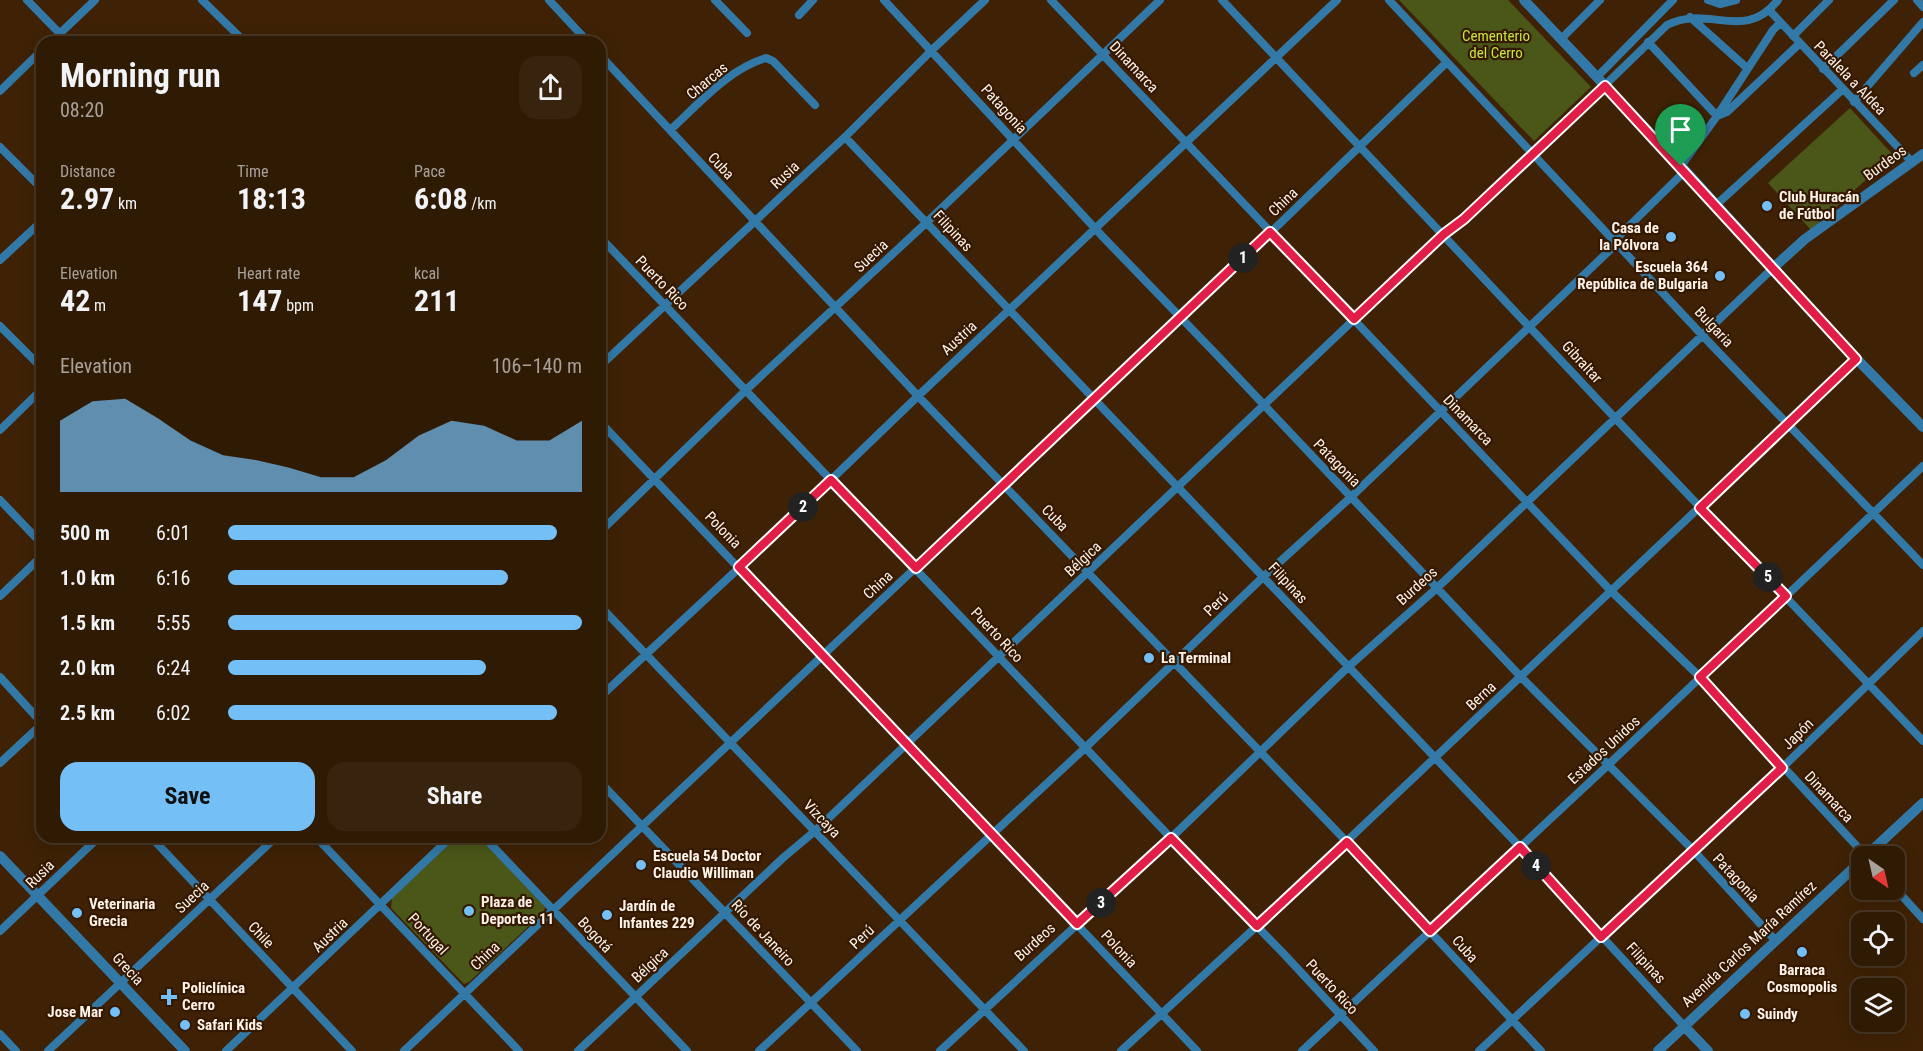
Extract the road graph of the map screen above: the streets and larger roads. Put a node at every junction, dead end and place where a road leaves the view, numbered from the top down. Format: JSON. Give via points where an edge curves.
{"nodes":[{"id":1,"x":27,"y":0,"type":"edge"},
{"id":2,"x":95,"y":0,"type":"edge"},
{"id":3,"x":202,"y":0,"type":"edge"},
{"id":4,"x":549,"y":0,"type":"edge"},
{"id":5,"x":715,"y":0,"type":"edge"},
{"id":6,"x":813,"y":0,"type":"edge"},
{"id":7,"x":884,"y":0,"type":"edge"},
{"id":8,"x":985,"y":0,"type":"edge"},
{"id":9,"x":1052,"y":0,"type":"edge"},
{"id":10,"x":1160,"y":0,"type":"edge"},
{"id":11,"x":1222,"y":0,"type":"edge"},
{"id":12,"x":1337,"y":0,"type":"edge"},
{"id":13,"x":1389,"y":0,"type":"edge"},
{"id":14,"x":1524,"y":0,"type":"edge"},
{"id":15,"x":1600,"y":0,"type":"edge"},
{"id":16,"x":1673,"y":0,"type":"edge"},
{"id":17,"x":1708,"y":0,"type":"edge"},
{"id":18,"x":1736,"y":0,"type":"edge"},
{"id":19,"x":1779,"y":0,"type":"edge"},
{"id":20,"x":1829,"y":0,"type":"edge"},
{"id":21,"x":1894,"y":0,"type":"edge"},
{"id":22,"x":1917,"y":0,"type":"edge"},
{"id":23,"x":1923,"y":7,"type":"edge"},
{"id":24,"x":1770,"y":11,"type":"junction"},
{"id":25,"x":799,"y":15,"type":"dead end"},
{"id":26,"x":1690,"y":17,"type":"junction"},
{"id":27,"x":1923,"y":22,"type":"edge"},
{"id":28,"x":1780,"y":23,"type":"junction"},
{"id":29,"x":60,"y":33,"type":"junction"},
{"id":30,"x":747,"y":33,"type":"dead end"},
{"id":31,"x":57,"y":36,"type":"edge"},
{"id":32,"x":63,"y":36,"type":"edge"},
{"id":33,"x":234,"y":36,"type":"edge"},
{"id":34,"x":582,"y":36,"type":"edge"},
{"id":35,"x":1793,"y":36,"type":"junction"},
{"id":36,"x":1562,"y":39,"type":"junction"},
{"id":37,"x":1648,"y":42,"type":"junction"},
{"id":38,"x":1799,"y":44,"type":"junction"},
{"id":39,"x":932,"y":50,"type":"junction"},
{"id":40,"x":1103,"y":54,"type":"junction"},
{"id":41,"x":36,"y":56,"type":"edge"},
{"id":42,"x":1276,"y":57,"type":"junction"},
{"id":43,"x":606,"y":61,"type":"edge"},
{"id":44,"x":1446,"y":63,"type":"junction"},
{"id":45,"x":1923,"y":65,"type":"edge"},
{"id":46,"x":1747,"y":68,"type":"junction"},
{"id":47,"x":1823,"y":69,"type":"junction"},
{"id":48,"x":1914,"y":73,"type":"dead end"},
{"id":49,"x":1597,"y":77,"type":"junction"},
{"id":50,"x":1605,"y":86,"type":"junction"},
{"id":51,"x":1843,"y":89,"type":"junction"},
{"id":52,"x":0,"y":91,"type":"edge"},
{"id":53,"x":1854,"y":102,"type":"junction"},
{"id":54,"x":816,"y":105,"type":"dead end"},
{"id":55,"x":1717,"y":116,"type":"junction"},
{"id":56,"x":670,"y":130,"type":"junction"},
{"id":57,"x":845,"y":137,"type":"junction"},
{"id":58,"x":1013,"y":138,"type":"junction"},
{"id":59,"x":1186,"y":143,"type":"junction"},
{"id":60,"x":0,"y":147,"type":"edge"},
{"id":61,"x":1360,"y":147,"type":"junction"},
{"id":62,"x":1534,"y":154,"type":"junction"},
{"id":63,"x":1923,"y":154,"type":"edge"},
{"id":64,"x":1912,"y":162,"type":"junction"},
{"id":65,"x":1683,"y":169,"type":"junction"},
{"id":66,"x":36,"y":183,"type":"edge"},
{"id":67,"x":1716,"y":205,"type":"junction"},
{"id":68,"x":754,"y":222,"type":"junction"},
{"id":69,"x":926,"y":223,"type":"junction"},
{"id":70,"x":36,"y":227,"type":"edge"},
{"id":71,"x":1095,"y":228,"type":"junction"},
{"id":72,"x":1270,"y":232,"type":"junction"},
{"id":73,"x":1444,"y":234,"type":"junction"},
{"id":74,"x":1615,"y":242,"type":"junction"},
{"id":75,"x":606,"y":243,"type":"edge"},
{"id":76,"x":0,"y":260,"type":"edge"},
{"id":77,"x":1773,"y":268,"type":"junction"},
{"id":78,"x":665,"y":305,"type":"junction"},
{"id":79,"x":836,"y":307,"type":"junction"},
{"id":80,"x":1009,"y":311,"type":"junction"},
{"id":81,"x":1180,"y":316,"type":"junction"},
{"id":82,"x":1354,"y":319,"type":"junction"},
{"id":83,"x":0,"y":326,"type":"edge"},
{"id":84,"x":1530,"y":326,"type":"junction"},
{"id":85,"x":1702,"y":335,"type":"junction"},
{"id":86,"x":1856,"y":359,"type":"junction"},
{"id":87,"x":606,"y":360,"type":"edge"},
{"id":88,"x":36,"y":362,"type":"edge"},
{"id":89,"x":746,"y":390,"type":"junction"},
{"id":90,"x":36,"y":395,"type":"edge"},
{"id":91,"x":918,"y":396,"type":"junction"},
{"id":92,"x":1092,"y":399,"type":"junction"},
{"id":93,"x":1264,"y":405,"type":"junction"},
{"id":94,"x":1440,"y":411,"type":"junction"},
{"id":95,"x":1615,"y":418,"type":"junction"},
{"id":96,"x":1787,"y":424,"type":"junction"},
{"id":97,"x":1923,"y":427,"type":"edge"},
{"id":98,"x":606,"y":428,"type":"edge"},
{"id":99,"x":0,"y":430,"type":"edge"},
{"id":100,"x":1923,"y":466,"type":"edge"},
{"id":101,"x":656,"y":479,"type":"junction"},
{"id":102,"x":831,"y":480,"type":"junction"},
{"id":103,"x":1003,"y":484,"type":"junction"},
{"id":104,"x":1176,"y":488,"type":"junction"},
{"id":105,"x":1351,"y":497,"type":"junction"},
{"id":106,"x":0,"y":500,"type":"edge"},
{"id":107,"x":1527,"y":501,"type":"junction"},
{"id":108,"x":1700,"y":508,"type":"junction"},
{"id":109,"x":1872,"y":513,"type":"junction"},
{"id":110,"x":606,"y":525,"type":"edge"},
{"id":111,"x":36,"y":538,"type":"edge"},
{"id":112,"x":36,"y":561,"type":"edge"},
{"id":113,"x":1923,"y":566,"type":"edge"},
{"id":114,"x":739,"y":567,"type":"junction"},
{"id":115,"x":916,"y":568,"type":"junction"},
{"id":116,"x":1089,"y":572,"type":"junction"},
{"id":117,"x":1262,"y":578,"type":"junction"},
{"id":118,"x":1437,"y":588,"type":"junction"},
{"id":119,"x":1611,"y":591,"type":"junction"},
{"id":120,"x":0,"y":596,"type":"edge"},
{"id":121,"x":1786,"y":596,"type":"junction"},
{"id":122,"x":606,"y":612,"type":"edge"},
{"id":123,"x":1923,"y":631,"type":"edge"},
{"id":124,"x":645,"y":654,"type":"junction"},
{"id":125,"x":823,"y":655,"type":"junction"},
{"id":126,"x":999,"y":656,"type":"junction"},
{"id":127,"x":1174,"y":662,"type":"junction"},
{"id":128,"x":1347,"y":668,"type":"junction"},
{"id":129,"x":0,"y":677,"type":"edge"},
{"id":130,"x":1521,"y":677,"type":"junction"},
{"id":131,"x":1700,"y":677,"type":"junction"},
{"id":132,"x":1869,"y":683,"type":"junction"},
{"id":133,"x":606,"y":691,"type":"edge"},
{"id":134,"x":36,"y":716,"type":"edge"},
{"id":135,"x":36,"y":729,"type":"edge"},
{"id":136,"x":1923,"y":741,"type":"edge"},
{"id":137,"x":729,"y":743,"type":"junction"},
{"id":138,"x":907,"y":745,"type":"junction"},
{"id":139,"x":1086,"y":748,"type":"junction"},
{"id":140,"x":1260,"y":751,"type":"junction"},
{"id":141,"x":1435,"y":758,"type":"junction"},
{"id":142,"x":0,"y":764,"type":"edge"},
{"id":143,"x":1607,"y":766,"type":"junction"},
{"id":144,"x":1782,"y":768,"type":"junction"},
{"id":145,"x":606,"y":788,"type":"edge"},
{"id":146,"x":1923,"y":803,"type":"edge"},
{"id":147,"x":642,"y":826,"type":"junction"},
{"id":148,"x":815,"y":831,"type":"junction"},
{"id":149,"x":992,"y":836,"type":"junction"},
{"id":150,"x":1171,"y":838,"type":"junction"},
{"id":151,"x":1347,"y":842,"type":"junction"},
{"id":152,"x":93,"y":843,"type":"edge"},
{"id":153,"x":157,"y":843,"type":"edge"},
{"id":154,"x":270,"y":843,"type":"edge"},
{"id":155,"x":322,"y":843,"type":"edge"},
{"id":156,"x":445,"y":843,"type":"edge"},
{"id":157,"x":490,"y":843,"type":"edge"},
{"id":158,"x":1856,"y":846,"type":"edge"},
{"id":159,"x":1877,"y":846,"type":"edge"},
{"id":160,"x":1520,"y":847,"type":"junction"},
{"id":161,"x":1693,"y":850,"type":"junction"},
{"id":162,"x":0,"y":856,"type":"edge"},
{"id":163,"x":1851,"y":870,"type":"edge"},
{"id":164,"x":37,"y":895,"type":"junction"},
{"id":165,"x":210,"y":899,"type":"junction"},
{"id":166,"x":1905,"y":900,"type":"edge"},
{"id":167,"x":381,"y":904,"type":"junction"},
{"id":168,"x":552,"y":909,"type":"junction"},
{"id":169,"x":726,"y":913,"type":"junction"},
{"id":170,"x":1923,"y":919,"type":"edge"},
{"id":171,"x":899,"y":920,"type":"junction"},
{"id":172,"x":1077,"y":924,"type":"junction"},
{"id":173,"x":1257,"y":926,"type":"junction"},
{"id":174,"x":0,"y":931,"type":"edge"},
{"id":175,"x":1430,"y":931,"type":"junction"},
{"id":176,"x":1601,"y":937,"type":"junction"},
{"id":177,"x":1775,"y":940,"type":"junction"},
{"id":178,"x":120,"y":983,"type":"junction"},
{"id":179,"x":293,"y":989,"type":"junction"},
{"id":180,"x":465,"y":993,"type":"junction"},
{"id":181,"x":635,"y":997,"type":"junction"},
{"id":182,"x":810,"y":1003,"type":"junction"},
{"id":183,"x":984,"y":1009,"type":"junction"},
{"id":184,"x":1162,"y":1014,"type":"junction"},
{"id":185,"x":1340,"y":1015,"type":"junction"},
{"id":186,"x":1512,"y":1021,"type":"junction"},
{"id":187,"x":1684,"y":1026,"type":"junction"},
{"id":188,"x":0,"y":1034,"type":"edge"},
{"id":189,"x":16,"y":1051,"type":"edge"},
{"id":190,"x":48,"y":1051,"type":"edge"},
{"id":191,"x":185,"y":1051,"type":"edge"},
{"id":192,"x":226,"y":1051,"type":"edge"},
{"id":193,"x":352,"y":1051,"type":"edge"},
{"id":194,"x":404,"y":1051,"type":"edge"},
{"id":195,"x":519,"y":1051,"type":"edge"},
{"id":196,"x":578,"y":1051,"type":"edge"},
{"id":197,"x":687,"y":1051,"type":"edge"},
{"id":198,"x":759,"y":1051,"type":"edge"},
{"id":199,"x":857,"y":1051,"type":"edge"},
{"id":200,"x":940,"y":1051,"type":"edge"},
{"id":201,"x":1024,"y":1051,"type":"edge"},
{"id":202,"x":1121,"y":1051,"type":"edge"},
{"id":203,"x":1197,"y":1051,"type":"edge"},
{"id":204,"x":1302,"y":1051,"type":"edge"},
{"id":205,"x":1374,"y":1051,"type":"edge"},
{"id":206,"x":1479,"y":1051,"type":"edge"},
{"id":207,"x":1541,"y":1051,"type":"edge"},
{"id":208,"x":1658,"y":1051,"type":"edge"},
{"id":209,"x":1708,"y":1051,"type":"edge"}],
"edges":[{"from":1,"to":29,"type":"street"},
{"from":2,"to":29,"type":"street"},
{"from":3,"to":33,"type":"street"},
{"from":4,"to":34,"type":"street"},
{"from":5,"to":30,"type":"street"},
{"from":6,"to":25,"type":"street"},
{"from":7,"to":39,"type":"street","name":"Patagonia"},
{"from":8,"to":39,"type":"street","name":"Rusia"},
{"from":9,"to":40,"type":"street","name":"Dinamarca"},
{"from":10,"to":40,"type":"street","name":"Suecia"},
{"from":11,"to":42,"type":"street","name":"Gibraltar"},
{"from":12,"to":42,"type":"street","name":"Austria"},
{"from":13,"to":44,"type":"street","name":"Bulgaria"},
{"from":14,"to":36,"type":"street"},
{"from":15,"to":36,"type":"street"},
{"from":16,"to":49,"type":"street"},
{"from":17,"to":18,"type":"street","via":[[1720,4]]},
{"from":19,"to":24,"type":"street"},
{"from":20,"to":35,"type":"street"},
{"from":21,"to":47,"type":"street"},
{"from":22,"to":23,"type":"street"},
{"from":24,"to":26,"type":"street","via":[[1741,22]]},
{"from":24,"to":28,"type":"street","name":"Paralela a Aldea"},
{"from":26,"to":37,"type":"street","name":"Bélgica","via":[[1677,19]]},
{"from":26,"to":46,"type":"street"},
{"from":27,"to":53,"type":"street"},
{"from":28,"to":35,"type":"street","name":"Paralela a Aldea"},
{"from":28,"to":46,"type":"street"},
{"from":29,"to":31,"type":"street"},
{"from":29,"to":32,"type":"street"},
{"from":35,"to":38,"type":"street","name":"Paralela a Aldea"},
{"from":36,"to":49,"type":"street"},
{"from":37,"to":50,"type":"street","name":"Bélgica"},
{"from":37,"to":55,"type":"street"},
{"from":38,"to":47,"type":"street","name":"Paralela a Aldea"},
{"from":38,"to":55,"type":"street","via":[[1727,112]]},
{"from":39,"to":57,"type":"street","name":"Rusia"},
{"from":39,"to":58,"type":"street","name":"Patagonia"},
{"from":40,"to":58,"type":"street","name":"Suecia"},
{"from":40,"to":59,"type":"street","name":"Dinamarca"},
{"from":41,"to":52,"type":"street"},
{"from":42,"to":59,"type":"street","name":"Austria"},
{"from":42,"to":61,"type":"street","name":"Gibraltar"},
{"from":43,"to":56,"type":"street","name":"Cuba"},
{"from":44,"to":61,"type":"street","name":"China"},
{"from":44,"to":62,"type":"street","name":"Bulgaria"},
{"from":45,"to":48,"type":"street"},
{"from":46,"to":55,"type":"street"},
{"from":47,"to":51,"type":"street","name":"Paralela a Aldea"},
{"from":49,"to":50,"type":"street"},
{"from":50,"to":62,"type":"street","name":"Bélgica"},
{"from":50,"to":65,"type":"street"},
{"from":51,"to":53,"type":"street","name":"Paralela a Aldea"},
{"from":51,"to":67,"type":"street"},
{"from":53,"to":64,"type":"street","name":"Paralela a Aldea"},
{"from":54,"to":56,"type":"street","name":"Charcas","via":[[766,58],[728,79]]},
{"from":55,"to":65,"type":"street","name":"Perú"},
{"from":56,"to":68,"type":"street","name":"Cuba"},
{"from":57,"to":68,"type":"street","name":"Rusia"},
{"from":57,"to":69,"type":"street","name":"Filipinas"},
{"from":58,"to":69,"type":"street","name":"Suecia"},
{"from":58,"to":71,"type":"street","name":"Patagonia"},
{"from":59,"to":71,"type":"street","name":"Austria"},
{"from":59,"to":72,"type":"street","name":"Dinamarca"},
{"from":60,"to":66,"type":"street"},
{"from":61,"to":72,"type":"street","name":"China"},
{"from":61,"to":73,"type":"street","name":"Gibraltar"},
{"from":62,"to":73,"type":"street","name":"Bélgica"},
{"from":62,"to":74,"type":"street","name":"Bulgaria"},
{"from":63,"to":64,"type":"street","name":"Burdeos"},
{"from":64,"to":77,"type":"street","name":"Burdeos","via":[[1805,239]]},
{"from":65,"to":67,"type":"street"},
{"from":65,"to":74,"type":"street","name":"Perú"},
{"from":67,"to":77,"type":"street"},
{"from":68,"to":78,"type":"street","name":"Rusia"},
{"from":68,"to":79,"type":"street","name":"Cuba"},
{"from":69,"to":79,"type":"street","name":"Suecia"},
{"from":69,"to":80,"type":"street","name":"Filipinas"},
{"from":70,"to":76,"type":"street"},
{"from":71,"to":80,"type":"street","name":"Austria"},
{"from":71,"to":81,"type":"street","name":"Patagonia"},
{"from":72,"to":81,"type":"street","name":"China"},
{"from":72,"to":82,"type":"street","name":"Dinamarca"},
{"from":73,"to":82,"type":"street","name":"Bélgica"},
{"from":73,"to":84,"type":"street","name":"Gibraltar"},
{"from":74,"to":84,"type":"street","name":"Perú"},
{"from":74,"to":85,"type":"street","name":"Bulgaria"},
{"from":75,"to":78,"type":"street","name":"Puerto Rico"},
{"from":77,"to":85,"type":"street","name":"Burdeos"},
{"from":77,"to":86,"type":"street"},
{"from":78,"to":87,"type":"street","name":"Rusia"},
{"from":78,"to":89,"type":"street","name":"Puerto Rico"},
{"from":79,"to":89,"type":"street","name":"Suecia"},
{"from":79,"to":91,"type":"street","name":"Cuba"},
{"from":80,"to":91,"type":"street","name":"Austria"},
{"from":80,"to":92,"type":"street","name":"Filipinas"},
{"from":81,"to":92,"type":"street","name":"China"},
{"from":81,"to":93,"type":"street","name":"Patagonia"},
{"from":82,"to":93,"type":"street","name":"Bélgica"},
{"from":82,"to":94,"type":"street","name":"Dinamarca"},
{"from":83,"to":88,"type":"street"},
{"from":84,"to":94,"type":"street","name":"Perú"},
{"from":84,"to":95,"type":"street","name":"Gibraltar"},
{"from":85,"to":95,"type":"street","name":"Burdeos"},
{"from":85,"to":96,"type":"street","name":"Bulgaria"},
{"from":86,"to":96,"type":"street","name":"Berna"},
{"from":86,"to":97,"type":"street"},
{"from":89,"to":101,"type":"street","name":"Suecia"},
{"from":89,"to":102,"type":"street","name":"Puerto Rico"},
{"from":90,"to":99,"type":"street"},
{"from":91,"to":102,"type":"street","name":"Austria"},
{"from":91,"to":103,"type":"street","name":"Cuba"},
{"from":92,"to":103,"type":"street","name":"China"},
{"from":92,"to":104,"type":"street","name":"Filipinas"},
{"from":93,"to":104,"type":"street","name":"Bélgica"},
{"from":93,"to":105,"type":"street","name":"Patagonia"},
{"from":94,"to":105,"type":"street","name":"Perú"},
{"from":94,"to":107,"type":"street","name":"Dinamarca"},
{"from":95,"to":107,"type":"street","name":"Burdeos"},
{"from":95,"to":108,"type":"street","name":"Gibraltar"},
{"from":96,"to":108,"type":"street","name":"Berna"},
{"from":96,"to":109,"type":"street","name":"Bulgaria"},
{"from":98,"to":101,"type":"street","name":"Polonia"},
{"from":100,"to":109,"type":"street","name":"Estados Unidos"},
{"from":101,"to":110,"type":"street","name":"Suecia"},
{"from":101,"to":114,"type":"street","name":"Polonia"},
{"from":102,"to":114,"type":"street","name":"Austria"},
{"from":102,"to":115,"type":"street","name":"Puerto Rico"},
{"from":103,"to":115,"type":"street","name":"China"},
{"from":103,"to":116,"type":"street","name":"Cuba"},
{"from":104,"to":116,"type":"street","name":"Bélgica"},
{"from":104,"to":117,"type":"street","name":"Filipinas"},
{"from":105,"to":117,"type":"street","name":"Perú"},
{"from":105,"to":118,"type":"street","name":"Patagonia"},
{"from":106,"to":111,"type":"street"},
{"from":107,"to":118,"type":"street","name":"Burdeos"},
{"from":107,"to":119,"type":"street","name":"Dinamarca"},
{"from":108,"to":119,"type":"street","name":"Berna"},
{"from":108,"to":121,"type":"street","name":"Gibraltar"},
{"from":109,"to":113,"type":"street","name":"Bulgaria"},
{"from":109,"to":121,"type":"street","name":"Estados Unidos"},
{"from":112,"to":120,"type":"street"},
{"from":114,"to":124,"type":"street","name":"Austria"},
{"from":114,"to":125,"type":"street","name":"Polonia"},
{"from":115,"to":125,"type":"street","name":"China"},
{"from":115,"to":126,"type":"street","name":"Puerto Rico"},
{"from":116,"to":126,"type":"street","name":"Bélgica"},
{"from":116,"to":127,"type":"street","name":"Cuba"},
{"from":117,"to":127,"type":"street","name":"Perú"},
{"from":117,"to":128,"type":"street","name":"Filipinas"},
{"from":118,"to":128,"type":"street","name":"Burdeos"},
{"from":118,"to":130,"type":"street","name":"Patagonia"},
{"from":119,"to":130,"type":"street","name":"Berna"},
{"from":119,"to":131,"type":"street","name":"Dinamarca"},
{"from":121,"to":131,"type":"street","name":"Estados Unidos"},
{"from":121,"to":132,"type":"street","name":"Gibraltar"},
{"from":122,"to":124,"type":"street","name":"Vizcaya"},
{"from":123,"to":132,"type":"street","name":"Japón"},
{"from":124,"to":133,"type":"street","name":"Austria"},
{"from":124,"to":137,"type":"street","name":"Vizcaya"},
{"from":125,"to":137,"type":"street","name":"China"},
{"from":125,"to":138,"type":"street","name":"Polonia"},
{"from":126,"to":138,"type":"street","name":"Bélgica"},
{"from":126,"to":139,"type":"street","name":"Puerto Rico"},
{"from":127,"to":139,"type":"street","name":"Perú"},
{"from":127,"to":140,"type":"street","name":"Cuba"},
{"from":128,"to":140,"type":"street","name":"Burdeos"},
{"from":128,"to":141,"type":"street","name":"Filipinas"},
{"from":129,"to":134,"type":"street"},
{"from":130,"to":141,"type":"street","name":"Berna"},
{"from":130,"to":143,"type":"street","name":"Patagonia"},
{"from":131,"to":143,"type":"street","name":"Estados Unidos"},
{"from":131,"to":144,"type":"street","name":"Dinamarca"},
{"from":132,"to":136,"type":"street","name":"Gibraltar"},
{"from":132,"to":144,"type":"street","name":"Japón"},
{"from":135,"to":142,"type":"street"},
{"from":137,"to":147,"type":"street","name":"China"},
{"from":137,"to":148,"type":"street","name":"Vizcaya"},
{"from":138,"to":148,"type":"street","name":"Bélgica"},
{"from":138,"to":149,"type":"street","name":"Polonia"},
{"from":139,"to":149,"type":"street","name":"Perú"},
{"from":139,"to":150,"type":"street","name":"Puerto Rico"},
{"from":140,"to":150,"type":"street","name":"Burdeos"},
{"from":140,"to":151,"type":"street","name":"Cuba"},
{"from":141,"to":151,"type":"street","name":"Berna"},
{"from":141,"to":160,"type":"street","name":"Filipinas"},
{"from":143,"to":160,"type":"street","name":"Estados Unidos"},
{"from":143,"to":161,"type":"street","name":"Patagonia"},
{"from":144,"to":158,"type":"street","name":"Dinamarca"},
{"from":144,"to":161,"type":"street","name":"Japón"},
{"from":145,"to":147,"type":"street","name":"Río de Janeiro"},
{"from":146,"to":159,"type":"street"},
{"from":147,"to":168,"type":"street","name":"China"},
{"from":147,"to":169,"type":"street","name":"Río de Janeiro"},
{"from":148,"to":169,"type":"street","name":"Bélgica"},
{"from":148,"to":171,"type":"street","name":"Vizcaya"},
{"from":149,"to":171,"type":"street","name":"Perú"},
{"from":149,"to":172,"type":"street","name":"Polonia"},
{"from":150,"to":172,"type":"street","name":"Burdeos"},
{"from":150,"to":173,"type":"street","name":"Puerto Rico"},
{"from":151,"to":173,"type":"street","name":"Berna"},
{"from":151,"to":175,"type":"street","name":"Cuba"},
{"from":152,"to":164,"type":"street","name":"Rusia"},
{"from":153,"to":165,"type":"street","name":"Chile"},
{"from":154,"to":165,"type":"street","name":"Suecia"},
{"from":155,"to":167,"type":"street","name":"Portugal"},
{"from":156,"to":167,"type":"street","name":"Austria"},
{"from":157,"to":168,"type":"street","name":"Bogotá"},
{"from":160,"to":175,"type":"street","name":"Estados Unidos"},
{"from":160,"to":176,"type":"street","name":"Filipinas"},
{"from":161,"to":176,"type":"street","name":"Japón"},
{"from":161,"to":177,"type":"street","name":"Patagonia"},
{"from":162,"to":164,"type":"street","name":"Grecia"},
{"from":163,"to":177,"type":"street","name":"Avenida Carlos María Ramírez"},
{"from":164,"to":174,"type":"street","name":"Rusia"},
{"from":164,"to":178,"type":"street","name":"Grecia"},
{"from":165,"to":178,"type":"street","name":"Suecia"},
{"from":165,"to":179,"type":"street","name":"Chile"},
{"from":166,"to":170,"type":"street"},
{"from":167,"to":179,"type":"street","name":"Austria"},
{"from":167,"to":180,"type":"street","name":"Portugal"},
{"from":168,"to":180,"type":"street","name":"China"},
{"from":168,"to":181,"type":"street","name":"Bogotá"},
{"from":169,"to":181,"type":"street","name":"Bélgica"},
{"from":169,"to":182,"type":"street","name":"Río de Janeiro"},
{"from":171,"to":182,"type":"street","name":"Perú"},
{"from":171,"to":183,"type":"street","name":"Vizcaya"},
{"from":172,"to":183,"type":"street","name":"Burdeos"},
{"from":172,"to":184,"type":"street","name":"Polonia"},
{"from":173,"to":184,"type":"street","name":"Berna"},
{"from":173,"to":185,"type":"street","name":"Puerto Rico"},
{"from":175,"to":185,"type":"street","name":"Estados Unidos"},
{"from":175,"to":186,"type":"street","name":"Cuba"},
{"from":176,"to":186,"type":"street","name":"Japón"},
{"from":176,"to":187,"type":"street","name":"Filipinas"},
{"from":177,"to":187,"type":"street","name":"Avenida Carlos María Ramírez"},
{"from":178,"to":190,"type":"street","name":"Suecia"},
{"from":178,"to":191,"type":"street","name":"Grecia"},
{"from":179,"to":192,"type":"street","name":"Austria"},
{"from":179,"to":193,"type":"street","name":"Chile"},
{"from":180,"to":194,"type":"street","name":"China"},
{"from":180,"to":195,"type":"street","name":"Portugal"},
{"from":181,"to":196,"type":"street","name":"Bélgica"},
{"from":181,"to":197,"type":"street","name":"Bogotá"},
{"from":182,"to":198,"type":"street","name":"Perú"},
{"from":182,"to":199,"type":"street","name":"Río de Janeiro"},
{"from":183,"to":200,"type":"street","name":"Burdeos"},
{"from":183,"to":201,"type":"street","name":"Vizcaya"},
{"from":184,"to":202,"type":"street","name":"Berna"},
{"from":184,"to":203,"type":"street","name":"Polonia"},
{"from":185,"to":204,"type":"street","name":"Estados Unidos"},
{"from":185,"to":205,"type":"street","name":"Puerto Rico"},
{"from":186,"to":206,"type":"street","name":"Japón"},
{"from":186,"to":207,"type":"street","name":"Cuba"},
{"from":187,"to":208,"type":"street","name":"Avenida Carlos María Ramírez"},
{"from":187,"to":209,"type":"street","name":"Filipinas"},
{"from":188,"to":189,"type":"street"}]}
